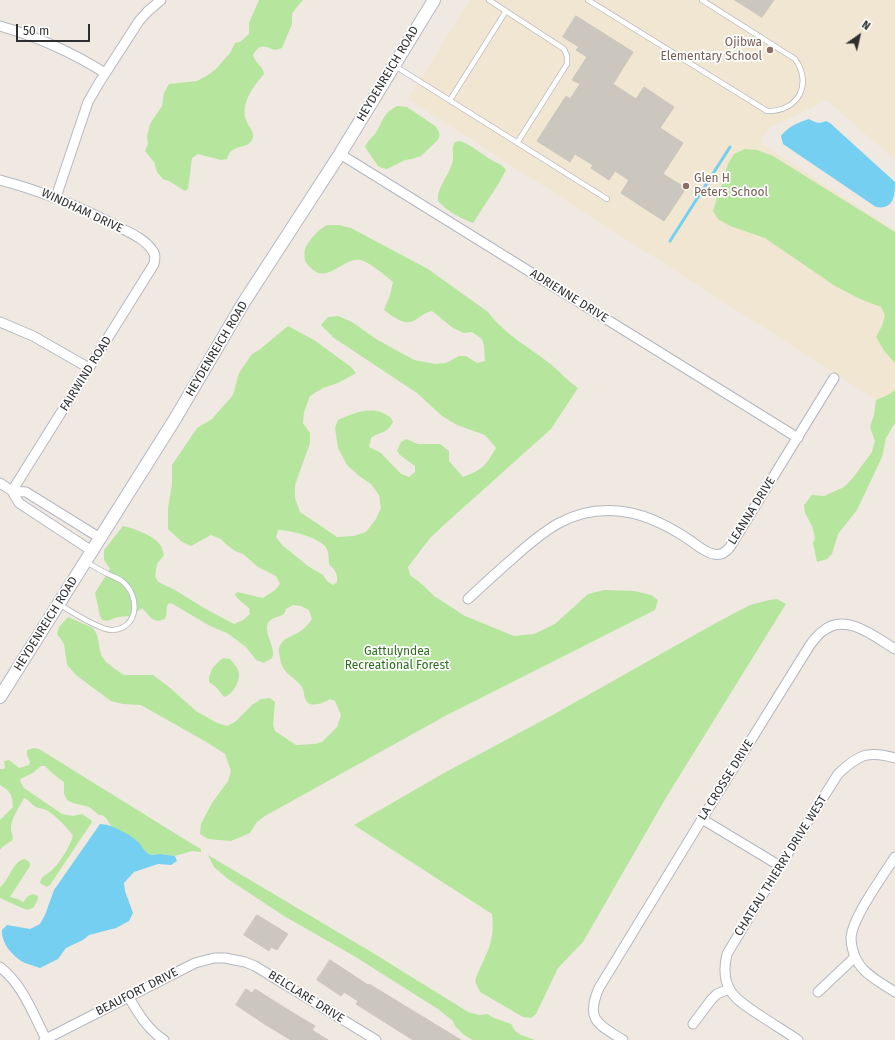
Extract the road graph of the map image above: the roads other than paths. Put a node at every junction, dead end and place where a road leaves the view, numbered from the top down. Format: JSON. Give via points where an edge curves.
{"nodes":[{"id":1,"x":161,"y":0,"type":"edge"},
{"id":2,"x":434,"y":0,"type":"edge"},
{"id":3,"x":489,"y":0,"type":"edge"},
{"id":4,"x":588,"y":0,"type":"edge"},
{"id":5,"x":702,"y":0,"type":"edge"},
{"id":6,"x":506,"y":11,"type":"junction"},
{"id":7,"x":0,"y":26,"type":"edge"},
{"id":8,"x":394,"y":65,"type":"junction"},
{"id":9,"x":105,"y":73,"type":"junction"},
{"id":10,"x":450,"y":100,"type":"junction"},
{"id":11,"x":517,"y":143,"type":"junction"},
{"id":12,"x":340,"y":154,"type":"junction"},
{"id":13,"x":0,"y":180,"type":"edge"},
{"id":14,"x":56,"y":197,"type":"junction"},
{"id":15,"x":606,"y":199,"type":"dead end"},
{"id":16,"x":155,"y":255,"type":"joint"},
{"id":17,"x":0,"y":322,"type":"edge"},
{"id":18,"x":89,"y":368,"type":"junction"},
{"id":19,"x":834,"y":378,"type":"dead end"},
{"id":20,"x":798,"y":438,"type":"junction"},
{"id":21,"x":0,"y":483,"type":"edge"},
{"id":22,"x":12,"y":491,"type":"junction"},
{"id":23,"x":100,"y":538,"type":"junction"},
{"id":24,"x":92,"y":551,"type":"junction"},
{"id":25,"x":86,"y":562,"type":"junction"},
{"id":26,"x":468,"y":599,"type":"dead end"},
{"id":27,"x":59,"y":604,"type":"junction"},
{"id":28,"x":895,"y":649,"type":"edge"},
{"id":29,"x":0,"y":697,"type":"edge"},
{"id":30,"x":895,"y":758,"type":"edge"},
{"id":31,"x":702,"y":819,"type":"junction"},
{"id":32,"x":895,"y":857,"type":"edge"},
{"id":33,"x":780,"y":866,"type":"junction"},
{"id":34,"x":854,"y":957,"type":"junction"},
{"id":35,"x":235,"y":959,"type":"joint"},
{"id":36,"x":0,"y":967,"type":"edge"},
{"id":37,"x":729,"y":989,"type":"junction"},
{"id":38,"x":818,"y":992,"type":"dead end"},
{"id":39,"x":895,"y":992,"type":"edge"},
{"id":40,"x":128,"y":996,"type":"junction"},
{"id":41,"x":693,"y":1024,"type":"dead end"},
{"id":42,"x":45,"y":1039,"type":"edge"},
{"id":43,"x":164,"y":1040,"type":"edge"},
{"id":44,"x":376,"y":1040,"type":"edge"},
{"id":45,"x":623,"y":1040,"type":"edge"},
{"id":46,"x":798,"y":1040,"type":"edge"}],
"edges":[{"from":1,"to":9,"type":"street","via":[[139,21]]},
{"from":2,"to":8,"type":"street","name":"HEYDENREICH ROAD"},
{"from":3,"to":6,"type":"lane"},
{"from":4,"to":5,"type":"lane","via":[[767,111],[776,112],[792,105],[802,88],[804,78],[802,68],[795,59]]},
{"from":6,"to":10,"type":"lane"},
{"from":6,"to":11,"type":"lane","via":[[564,49],[567,56],[567,64]]},
{"from":7,"to":9,"type":"street","via":[[51,44]]},
{"from":8,"to":10,"type":"lane"},
{"from":8,"to":12,"type":"street","name":"HEYDENREICH ROAD"},
{"from":9,"to":14,"type":"street","via":[[84,114]]},
{"from":10,"to":11,"type":"lane"},
{"from":11,"to":15,"type":"lane"},
{"from":12,"to":20,"type":"street","name":"ADRIENNE DRIVE"},
{"from":12,"to":23,"type":"street","name":"HEYDENREICH ROAD","via":[[244,302],[175,419]]},
{"from":13,"to":14,"type":"street","name":"WINDHAM DRIVE"},
{"from":14,"to":16,"type":"street","name":"WINDHAM DRIVE","via":[[131,234],[147,244]]},
{"from":16,"to":18,"type":"street","name":"FAIRWIND ROAD","via":[[154,264]]},
{"from":17,"to":18,"type":"street","via":[[38,338]]},
{"from":18,"to":22,"type":"street","name":"FAIRWIND ROAD"},
{"from":19,"to":20,"type":"street","name":"LEANNA DRIVE"},
{"from":20,"to":26,"type":"street","name":"LEANNA DRIVE","via":[[726,552],[709,553],[675,530],[651,518],[618,510],[596,512],[565,520],[549,528]]},
{"from":21,"to":22,"type":"street"},
{"from":22,"to":23,"type":"street","via":[[26,492]]},
{"from":22,"to":24,"type":"street","via":[[19,503]]},
{"from":23,"to":24,"type":"street","name":"HEYDENREICH ROAD"},
{"from":24,"to":25,"type":"street","name":"HEYDENREICH ROAD"},
{"from":25,"to":27,"type":"street","name":"HEYDENREICH ROAD"},
{"from":25,"to":27,"type":"lane","via":[[123,582],[133,594],[134,615],[129,623],[123,628],[112,630],[80,618]]},
{"from":27,"to":29,"type":"street","name":"HEYDENREICH ROAD"},
{"from":28,"to":31,"type":"street","name":"LA CROSSE DRIVE","via":[[851,625],[839,624],[822,631],[810,645]]},
{"from":30,"to":33,"type":"street","name":"CHATEAU THIERRY DRIVE WEST","via":[[884,755],[863,756],[847,765],[838,774]]},
{"from":31,"to":33,"type":"street"},
{"from":31,"to":45,"type":"street","name":"LA CROSSE DRIVE","via":[[594,999],[595,1019]]},
{"from":32,"to":34,"type":"street","via":[[858,915],[851,937]]},
{"from":33,"to":37,"type":"street","name":"CHATEAU THIERRY DRIVE WEST","via":[[727,954],[724,974]]},
{"from":34,"to":38,"type":"street"},
{"from":34,"to":39,"type":"street","via":[[867,973]]},
{"from":35,"to":40,"type":"street","name":"BEAUFORT DRIVE","via":[[214,958],[195,963]]},
{"from":35,"to":44,"type":"street","name":"BELCLARE DRIVE","via":[[265,971]]},
{"from":36,"to":42,"type":"street","via":[[20,987]]},
{"from":37,"to":41,"type":"street","via":[[717,994]]},
{"from":37,"to":46,"type":"street","via":[[743,1005]]},
{"from":40,"to":42,"type":"street","name":"BEAUFORT DRIVE"},
{"from":40,"to":43,"type":"street","via":[[145,1022]]}]}
